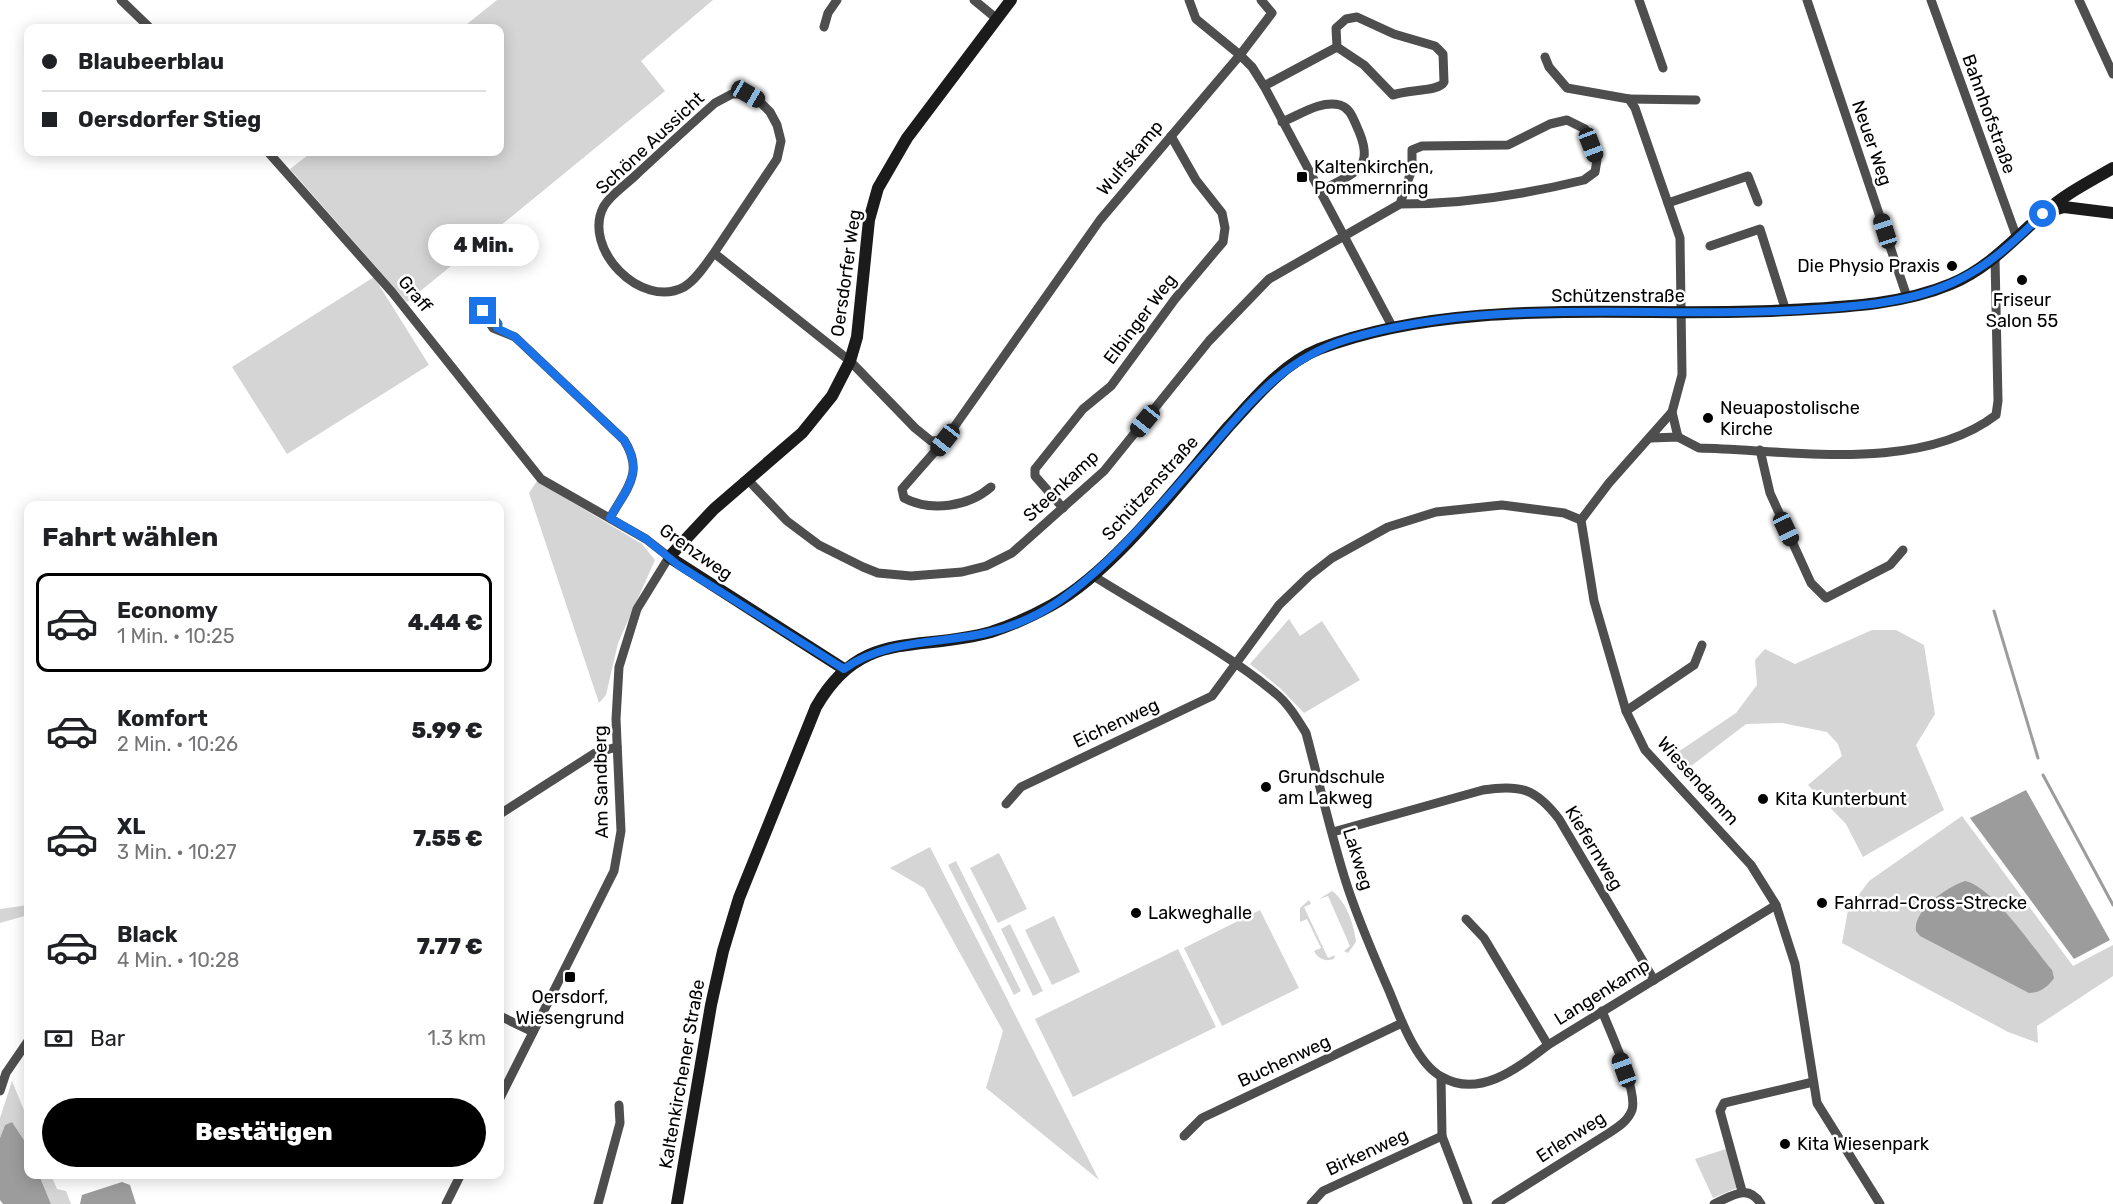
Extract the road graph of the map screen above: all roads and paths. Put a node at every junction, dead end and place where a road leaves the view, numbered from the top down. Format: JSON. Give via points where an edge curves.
{"nodes":[{"id":1,"x":121,"y":0,"type":"edge"},
{"id":2,"x":837,"y":0,"type":"edge"},
{"id":3,"x":974,"y":0,"type":"edge"},
{"id":4,"x":1011,"y":0,"type":"edge"},
{"id":5,"x":1189,"y":0,"type":"edge"},
{"id":6,"x":1261,"y":0,"type":"edge"},
{"id":7,"x":1639,"y":0,"type":"edge"},
{"id":8,"x":1807,"y":0,"type":"edge"},
{"id":9,"x":1931,"y":0,"type":"edge"},
{"id":10,"x":2079,"y":0,"type":"edge"},
{"id":11,"x":997,"y":19,"type":"junction"},
{"id":12,"x":146,"y":24,"type":"edge"},
{"id":13,"x":824,"y":27,"type":"dead end"},
{"id":14,"x":1336,"y":47,"type":"junction"},
{"id":15,"x":1240,"y":55,"type":"junction"},
{"id":16,"x":1545,"y":57,"type":"dead end"},
{"id":17,"x":1663,"y":68,"type":"dead end"},
{"id":18,"x":2113,"y":74,"type":"edge"},
{"id":19,"x":1263,"y":86,"type":"junction"},
{"id":20,"x":1629,"y":99,"type":"junction"},
{"id":21,"x":1696,"y":100,"type":"dead end"},
{"id":22,"x":1282,"y":122,"type":"junction"},
{"id":23,"x":1171,"y":136,"type":"junction"},
{"id":24,"x":271,"y":156,"type":"edge"},
{"id":25,"x":2113,"y":168,"type":"edge"},
{"id":26,"x":1321,"y":191,"type":"junction"},
{"id":27,"x":2073,"y":191,"type":"junction"},
{"id":28,"x":1758,"y":202,"type":"dead end"},
{"id":29,"x":1668,"y":203,"type":"junction"},
{"id":30,"x":1400,"y":204,"type":"junction"},
{"id":31,"x":2078,"y":209,"type":"junction"},
{"id":32,"x":2113,"y":213,"type":"edge"},
{"id":33,"x":2043,"y":214,"type":"junction"},
{"id":34,"x":1343,"y":235,"type":"junction"},
{"id":35,"x":2018,"y":238,"type":"junction"},
{"id":36,"x":1710,"y":246,"type":"dead end"},
{"id":37,"x":714,"y":253,"type":"junction"},
{"id":38,"x":1995,"y":258,"type":"junction"},
{"id":39,"x":1907,"y":297,"type":"junction"},
{"id":40,"x":1786,"y":311,"type":"junction"},
{"id":41,"x":1681,"y":313,"type":"junction"},
{"id":42,"x":497,"y":328,"type":"dead end"},
{"id":43,"x":1393,"y":328,"type":"junction"},
{"id":44,"x":850,"y":362,"type":"junction"},
{"id":45,"x":1672,"y":412,"type":"junction"},
{"id":46,"x":1678,"y":436,"type":"junction"},
{"id":47,"x":1651,"y":438,"type":"junction"},
{"id":48,"x":945,"y":440,"type":"junction"},
{"id":49,"x":1760,"y":450,"type":"junction"},
{"id":50,"x":527,"y":464,"type":"joint"},
{"id":51,"x":748,"y":480,"type":"junction"},
{"id":52,"x":991,"y":487,"type":"dead end"},
{"id":53,"x":1064,"y":508,"type":"junction"},
{"id":54,"x":610,"y":518,"type":"junction"},
{"id":55,"x":1581,"y":520,"type":"junction"},
{"id":56,"x":1903,"y":550,"type":"dead end"},
{"id":57,"x":669,"y":557,"type":"junction"},
{"id":58,"x":1092,"y":575,"type":"junction"},
{"id":59,"x":1702,"y":645,"type":"dead end"},
{"id":60,"x":1236,"y":665,"type":"junction"},
{"id":61,"x":844,"y":669,"type":"junction"},
{"id":62,"x":1626,"y":711,"type":"junction"},
{"id":63,"x":617,"y":747,"type":"junction"},
{"id":64,"x":1005,"y":804,"type":"dead end"},
{"id":65,"x":504,"y":811,"type":"edge"},
{"id":66,"x":1333,"y":832,"type":"junction"},
{"id":67,"x":1776,"y":905,"type":"junction"},
{"id":68,"x":1466,"y":920,"type":"dead end"},
{"id":69,"x":1654,"y":980,"type":"junction"},
{"id":70,"x":1602,"y":1011,"type":"junction"},
{"id":71,"x":504,"y":1018,"type":"edge"},
{"id":72,"x":1402,"y":1023,"type":"junction"},
{"id":73,"x":533,"y":1032,"type":"junction"},
{"id":74,"x":1548,"y":1045,"type":"junction"},
{"id":75,"x":24,"y":1047,"type":"edge"},
{"id":76,"x":1441,"y":1077,"type":"junction"},
{"id":77,"x":1813,"y":1082,"type":"junction"},
{"id":78,"x":504,"y":1090,"type":"edge"},
{"id":79,"x":0,"y":1091,"type":"edge"},
{"id":80,"x":619,"y":1105,"type":"dead end"},
{"id":81,"x":1184,"y":1136,"type":"dead end"},
{"id":82,"x":1442,"y":1136,"type":"junction"},
{"id":83,"x":459,"y":1179,"type":"edge"},
{"id":84,"x":1742,"y":1191,"type":"junction"},
{"id":85,"x":450,"y":1203,"type":"edge"},
{"id":86,"x":598,"y":1204,"type":"edge"},
{"id":87,"x":677,"y":1204,"type":"edge"},
{"id":88,"x":1311,"y":1204,"type":"edge"},
{"id":89,"x":1468,"y":1204,"type":"edge"},
{"id":90,"x":1496,"y":1204,"type":"edge"},
{"id":91,"x":1714,"y":1204,"type":"edge"},
{"id":92,"x":1761,"y":1204,"type":"edge"},
{"id":93,"x":1880,"y":1204,"type":"edge"}],
"edges":[{"from":1,"to":12,"type":"street"},
{"from":2,"to":13,"type":"street"},
{"from":3,"to":11,"type":"street"},
{"from":4,"to":11,"type":"main road","name":"Oersdorfer Weg"},
{"from":5,"to":15,"type":"street","via":[[1196,19]]},
{"from":6,"to":15,"type":"street","name":"Wulfskamp","via":[[1272,13]]},
{"from":7,"to":17,"type":"street"},
{"from":8,"to":39,"type":"street","name":"Neuer Weg"},
{"from":9,"to":35,"type":"street","name":"Bahnhofstraße"},
{"from":10,"to":18,"type":"street"},
{"from":11,"to":44,"type":"main road","name":"Oersdorfer Weg","via":[[907,138],[878,188],[869,220],[857,337]]},
{"from":14,"to":14,"type":"street","via":[[1364,65],[1393,95],[1404,90],[1436,89],[1444,82],[1443,54],[1435,46],[1394,34],[1357,17],[1346,19],[1336,28]]},
{"from":14,"to":19,"type":"street"},
{"from":15,"to":19,"type":"street"},
{"from":15,"to":23,"type":"street","name":"Wulfskamp"},
{"from":16,"to":20,"type":"street","via":[[1567,88]]},
{"from":19,"to":22,"type":"street"},
{"from":20,"to":21,"type":"street"},
{"from":20,"to":29,"type":"street"},
{"from":22,"to":26,"type":"street"},
{"from":22,"to":26,"type":"street","via":[[1322,105],[1340,105],[1350,112],[1365,142],[1366,156],[1357,169]]},
{"from":23,"to":48,"type":"street","name":"Wulfskamp","via":[[1100,220]]},
{"from":23,"to":53,"type":"street","name":"Elbinger Weg","via":[[1196,180],[1222,213],[1223,242],[1111,386],[1083,409],[1035,469],[1035,476]]},
{"from":24,"to":50,"type":"street","name":"Graff","via":[[426,334]]},
{"from":25,"to":27,"type":"main road","name":"Schützenstraße"},
{"from":26,"to":34,"type":"street"},
{"from":27,"to":31,"type":"main road"},
{"from":27,"to":33,"type":"main road","name":"Schützenstraße"},
{"from":28,"to":29,"type":"street","via":[[1748,176]]},
{"from":29,"to":41,"type":"street","via":[[1680,238]]},
{"from":30,"to":30,"type":"street","via":[[1503,198],[1584,180],[1595,172],[1597,160],[1585,129],[1572,121],[1550,124],[1508,144],[1422,146],[1412,150],[1412,169]]},
{"from":30,"to":34,"type":"street","name":"Steenkamp"},
{"from":31,"to":32,"type":"main road"},
{"from":31,"to":33,"type":"main road","via":[[2064,207]]},
{"from":33,"to":35,"type":"main road","name":"Schützenstraße"},
{"from":34,"to":43,"type":"street"},
{"from":34,"to":53,"type":"street","name":"Steenkamp","via":[[1269,279],[1209,341],[1104,471]]},
{"from":35,"to":38,"type":"main road","name":"Schützenstraße"},
{"from":36,"to":40,"type":"street","via":[[1760,229]]},
{"from":37,"to":37,"type":"street","name":"Schöne Aussicht","via":[[684,287],[663,293],[643,289],[613,262],[601,243],[599,225],[604,206],[715,103],[732,94],[748,94],[770,112],[781,141],[777,159]]},
{"from":37,"to":44,"type":"street"},
{"from":38,"to":39,"type":"main road","name":"Schützenstraße","via":[[1949,285]]},
{"from":38,"to":49,"type":"street","via":[[1996,415],[1980,427],[1941,443],[1890,452]]},
{"from":39,"to":40,"type":"main road","name":"Schützenstraße","via":[[1847,307]]},
{"from":40,"to":41,"type":"main road","name":"Schützenstraße"},
{"from":41,"to":43,"type":"main road","name":"Schützenstraße","via":[[1455,318]]},
{"from":41,"to":45,"type":"street","via":[[1682,375]]},
{"from":42,"to":54,"type":"street","via":[[515,337],[624,440],[634,459],[634,474]]},
{"from":43,"to":58,"type":"main road","name":"Schützenstraße","via":[[1314,351],[1286,368]]},
{"from":44,"to":48,"type":"street","via":[[915,428],[931,441]]},
{"from":44,"to":51,"type":"main road","name":"Oersdorfer Weg","via":[[832,396],[809,426]]},
{"from":45,"to":46,"type":"street"},
{"from":45,"to":47,"type":"street"},
{"from":46,"to":47,"type":"street"},
{"from":46,"to":49,"type":"street","via":[[1700,448]]},
{"from":47,"to":55,"type":"street"},
{"from":48,"to":52,"type":"street","name":"Wulfskamp","via":[[908,480],[902,489],[904,498],[933,507],[977,499]]},
{"from":49,"to":56,"type":"street","via":[[1770,493],[1811,583],[1820,594],[1826,598],[1890,565]]},
{"from":50,"to":54,"type":"street","name":"Grenzweg","via":[[541,479]]},
{"from":51,"to":53,"type":"street","name":"Steenkamp","via":[[787,521],[845,560],[878,573],[911,576],[986,566],[1012,553]]},
{"from":51,"to":57,"type":"main road","name":"Oersdorfer Weg","via":[[693,529]]},
{"from":54,"to":57,"type":"street","name":"Grenzweg"},
{"from":55,"to":60,"type":"street","name":"Eichenweg","via":[[1564,513],[1502,505],[1436,512],[1388,527],[1332,558],[1309,576],[1280,605]]},
{"from":55,"to":62,"type":"street","name":"Wiesendamm","via":[[1594,601]]},
{"from":57,"to":61,"type":"main road","name":"Grenzweg"},
{"from":57,"to":63,"type":"street","name":"Am Sandberg","via":[[637,609],[619,667]]},
{"from":58,"to":60,"type":"street","name":"Lakweg"},
{"from":58,"to":61,"type":"main road","name":"Schützenstraße","via":[[1063,599],[1028,618],[989,632],[871,652]]},
{"from":59,"to":62,"type":"street","via":[[1694,665]]},
{"from":60,"to":64,"type":"street","name":"Eichenweg","via":[[1212,696],[1021,787]]},
{"from":60,"to":66,"type":"street","name":"Lakweg","via":[[1277,694],[1306,734]]},
{"from":61,"to":87,"type":"main road","name":"Kaltenkirchener Straße","via":[[816,706],[739,898],[711,1005]]},
{"from":62,"to":67,"type":"street","name":"Wiesendamm","via":[[1646,750],[1751,865]]},
{"from":63,"to":65,"type":"street","via":[[595,753]]},
{"from":63,"to":73,"type":"street","name":"Am Sandberg","via":[[621,831],[614,871]]},
{"from":66,"to":69,"type":"street","name":"Kiefernweg","via":[[1483,789],[1508,786],[1527,791],[1544,799],[1559,819]]},
{"from":66,"to":72,"type":"street","name":"Lakweg","via":[[1345,879]]},
{"from":67,"to":69,"type":"street","name":"Langenkamp"},
{"from":67,"to":77,"type":"street","name":"Wiesendamm","via":[[1795,964]]},
{"from":68,"to":74,"type":"street","via":[[1484,938]]},
{"from":69,"to":70,"type":"street","name":"Langenkamp"},
{"from":70,"to":74,"type":"street","name":"Langenkamp"},
{"from":70,"to":90,"type":"street","name":"Erlenweg","via":[[1631,1090],[1633,1108],[1625,1122]]},
{"from":71,"to":73,"type":"street"},
{"from":72,"to":76,"type":"street","name":"Lakweg","via":[[1429,1067]]},
{"from":72,"to":81,"type":"street","name":"Buchenweg","via":[[1203,1118]]},
{"from":73,"to":78,"type":"street","name":"Am Sandberg"},
{"from":74,"to":76,"type":"street","name":"Langenkamp","via":[[1514,1071],[1494,1080],[1472,1084]]},
{"from":75,"to":79,"type":"street","via":[[6,1072]]},
{"from":76,"to":82,"type":"street"},
{"from":77,"to":84,"type":"street","via":[[1724,1103],[1720,1111]]},
{"from":77,"to":93,"type":"street","name":"Wiesendamm","via":[[1817,1103]]},
{"from":80,"to":86,"type":"street","via":[[620,1123]]},
{"from":82,"to":88,"type":"street","name":"Birkenweg","via":[[1323,1191]]},
{"from":82,"to":89,"type":"street"},
{"from":83,"to":85,"type":"street"},
{"from":84,"to":91,"type":"street"},
{"from":84,"to":92,"type":"street","via":[[1752,1193]]}]}
